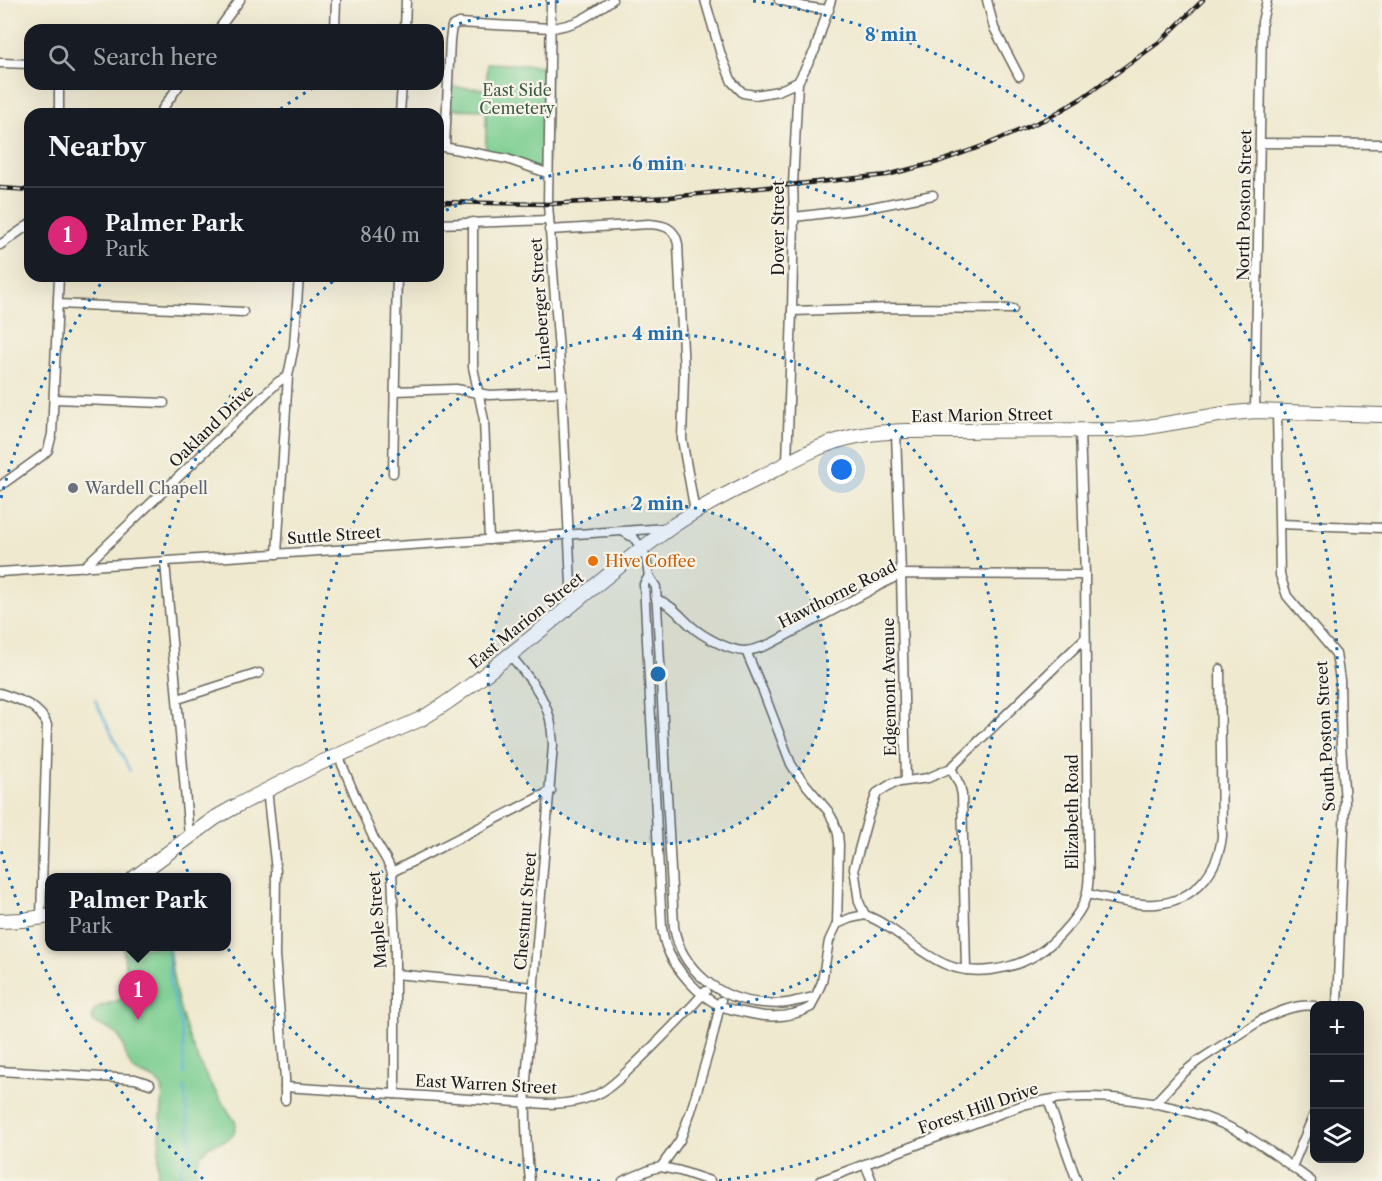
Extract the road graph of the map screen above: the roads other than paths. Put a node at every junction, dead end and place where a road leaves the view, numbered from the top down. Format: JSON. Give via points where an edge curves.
{"nodes":[{"id":1,"x":240,"y":0,"type":"edge"},
{"id":2,"x":336,"y":0,"type":"edge"},
{"id":3,"x":406,"y":0,"type":"edge"},
{"id":4,"x":551,"y":0,"type":"edge"},
{"id":5,"x":612,"y":0,"type":"edge"},
{"id":6,"x":705,"y":0,"type":"edge"},
{"id":7,"x":779,"y":0,"type":"edge"},
{"id":8,"x":831,"y":0,"type":"edge"},
{"id":9,"x":987,"y":0,"type":"edge"},
{"id":10,"x":1267,"y":0,"type":"edge"},
{"id":11,"x":829,"y":10,"type":"junction"},
{"id":12,"x":222,"y":24,"type":"edge"},
{"id":13,"x":335,"y":24,"type":"edge"},
{"id":14,"x":405,"y":24,"type":"edge"},
{"id":15,"x":551,"y":28,"type":"junction"},
{"id":16,"x":0,"y":63,"type":"edge"},
{"id":17,"x":24,"y":64,"type":"edge"},
{"id":18,"x":1019,"y":76,"type":"dead end"},
{"id":19,"x":798,"y":82,"type":"junction"},
{"id":20,"x":59,"y":90,"type":"edge"},
{"id":21,"x":176,"y":90,"type":"edge"},
{"id":22,"x":402,"y":90,"type":"edge"},
{"id":23,"x":58,"y":108,"type":"edge"},
{"id":24,"x":163,"y":108,"type":"edge"},
{"id":25,"x":400,"y":108,"type":"edge"},
{"id":26,"x":444,"y":111,"type":"edge"},
{"id":27,"x":1260,"y":143,"type":"junction"},
{"id":28,"x":1382,"y":144,"type":"edge"},
{"id":29,"x":444,"y":147,"type":"edge"},
{"id":30,"x":547,"y":173,"type":"junction"},
{"id":31,"x":933,"y":195,"type":"dead end"},
{"id":32,"x":794,"y":217,"type":"junction"},
{"id":33,"x":549,"y":220,"type":"junction"},
{"id":34,"x":473,"y":222,"type":"junction"},
{"id":35,"x":444,"y":224,"type":"edge"},
{"id":36,"x":24,"y":228,"type":"edge"},
{"id":37,"x":549,"y":230,"type":"junction"},
{"id":38,"x":0,"y":245,"type":"edge"},
{"id":39,"x":59,"y":282,"type":"edge"},
{"id":40,"x":299,"y":282,"type":"edge"},
{"id":41,"x":397,"y":282,"type":"edge"},
{"id":42,"x":58,"y":304,"type":"junction"},
{"id":43,"x":1013,"y":309,"type":"dead end"},
{"id":44,"x":792,"y":311,"type":"junction"},
{"id":45,"x":243,"y":312,"type":"dead end"},
{"id":46,"x":288,"y":376,"type":"junction"},
{"id":47,"x":395,"y":392,"type":"junction"},
{"id":48,"x":562,"y":392,"type":"junction"},
{"id":49,"x":478,"y":393,"type":"junction"},
{"id":50,"x":54,"y":399,"type":"junction"},
{"id":51,"x":164,"y":404,"type":"dead end"},
{"id":52,"x":1255,"y":411,"type":"junction"},
{"id":53,"x":1277,"y":411,"type":"junction"},
{"id":54,"x":1382,"y":415,"type":"edge"},
{"id":55,"x":1080,"y":430,"type":"junction"},
{"id":56,"x":896,"y":433,"type":"junction"},
{"id":57,"x":787,"y":463,"type":"junction"},
{"id":58,"x":393,"y":473,"type":"dead end"},
{"id":59,"x":0,"y":486,"type":"edge"},
{"id":60,"x":695,"y":512,"type":"junction"},
{"id":61,"x":1280,"y":524,"type":"junction"},
{"id":62,"x":671,"y":527,"type":"junction"},
{"id":63,"x":1382,"y":528,"type":"edge"},
{"id":64,"x":618,"y":531,"type":"junction"},
{"id":65,"x":569,"y":535,"type":"junction"},
{"id":66,"x":489,"y":540,"type":"junction"},
{"id":67,"x":642,"y":549,"type":"junction"},
{"id":68,"x":277,"y":554,"type":"junction"},
{"id":69,"x":165,"y":562,"type":"junction"},
{"id":70,"x":84,"y":567,"type":"junction"},
{"id":71,"x":0,"y":572,"type":"edge"},
{"id":72,"x":901,"y":574,"type":"junction"},
{"id":73,"x":1084,"y":574,"type":"junction"},
{"id":74,"x":649,"y":576,"type":"junction"},
{"id":75,"x":656,"y":599,"type":"junction"},
{"id":76,"x":572,"y":606,"type":"junction"},
{"id":77,"x":1086,"y":638,"type":"junction"},
{"id":78,"x":746,"y":651,"type":"junction"},
{"id":79,"x":510,"y":655,"type":"junction"},
{"id":80,"x":1220,"y":669,"type":"dead end"},
{"id":81,"x":259,"y":673,"type":"dead end"},
{"id":82,"x":0,"y":693,"type":"edge"},
{"id":83,"x":178,"y":699,"type":"junction"},
{"id":84,"x":651,"y":735,"type":"junction"},
{"id":85,"x":663,"y":735,"type":"junction"},
{"id":86,"x":338,"y":755,"type":"junction"},
{"id":87,"x":951,"y":768,"type":"junction"},
{"id":88,"x":906,"y":780,"type":"junction"},
{"id":89,"x":267,"y":789,"type":"junction"},
{"id":90,"x":551,"y":791,"type":"junction"},
{"id":91,"x":189,"y":837,"type":"junction"},
{"id":92,"x":392,"y":872,"type":"junction"},
{"id":93,"x":45,"y":873,"type":"edge"},
{"id":94,"x":141,"y":873,"type":"edge"},
{"id":95,"x":659,"y":876,"type":"junction"},
{"id":96,"x":671,"y":876,"type":"junction"},
{"id":97,"x":1087,"y":894,"type":"junction"},
{"id":98,"x":865,"y":915,"type":"junction"},
{"id":99,"x":45,"y":916,"type":"edge"},
{"id":100,"x":0,"y":921,"type":"edge"},
{"id":101,"x":837,"y":924,"type":"junction"},
{"id":102,"x":966,"y":970,"type":"junction"},
{"id":103,"x":395,"y":974,"type":"junction"},
{"id":104,"x":711,"y":985,"type":"junction"},
{"id":105,"x":534,"y":987,"type":"junction"},
{"id":106,"x":723,"y":993,"type":"junction"},
{"id":107,"x":702,"y":995,"type":"junction"},
{"id":108,"x":815,"y":997,"type":"junction"},
{"id":109,"x":1337,"y":1001,"type":"edge"},
{"id":110,"x":1310,"y":1005,"type":"edge"},
{"id":111,"x":720,"y":1006,"type":"junction"},
{"id":112,"x":0,"y":1071,"type":"edge"},
{"id":113,"x":150,"y":1084,"type":"dead end"},
{"id":114,"x":285,"y":1087,"type":"junction"},
{"id":115,"x":395,"y":1094,"type":"junction"},
{"id":116,"x":285,"y":1100,"type":"dead end"},
{"id":117,"x":1048,"y":1100,"type":"junction"},
{"id":118,"x":525,"y":1103,"type":"junction"},
{"id":119,"x":1154,"y":1104,"type":"junction"},
{"id":120,"x":1310,"y":1124,"type":"edge"},
{"id":121,"x":865,"y":1164,"type":"junction"},
{"id":122,"x":661,"y":1167,"type":"junction"},
{"id":123,"x":1292,"y":1167,"type":"junction"},
{"id":124,"x":530,"y":1181,"type":"edge"},
{"id":125,"x":623,"y":1181,"type":"edge"},
{"id":126,"x":710,"y":1181,"type":"edge"},
{"id":127,"x":820,"y":1181,"type":"edge"},
{"id":128,"x":872,"y":1181,"type":"edge"},
{"id":129,"x":1077,"y":1181,"type":"edge"},
{"id":130,"x":1311,"y":1181,"type":"edge"}],
"edges":[{"from":1,"to":12,"type":"street"},
{"from":2,"to":13,"type":"street"},
{"from":3,"to":14,"type":"street"},
{"from":4,"to":15,"type":"street","name":"Lineberger Street"},
{"from":5,"to":15,"type":"street","via":[[572,25]]},
{"from":6,"to":19,"type":"street","via":[[728,73],[742,93],[778,91]]},
{"from":7,"to":11,"type":"street"},
{"from":8,"to":11,"type":"street","name":"Dover Street"},
{"from":9,"to":18,"type":"street","via":[[994,28]]},
{"from":10,"to":27,"type":"street","name":"North Poston Street","via":[[1262,22]]},
{"from":11,"to":19,"type":"street","name":"Dover Street"},
{"from":15,"to":26,"type":"street","via":[[459,23],[452,26]]},
{"from":15,"to":30,"type":"street","name":"Lineberger Street"},
{"from":16,"to":17,"type":"street"},
{"from":19,"to":32,"type":"street","name":"Dover Street"},
{"from":20,"to":23,"type":"street"},
{"from":21,"to":24,"type":"street"},
{"from":22,"to":25,"type":"street"},
{"from":27,"to":28,"type":"street"},
{"from":27,"to":52,"type":"street","name":"North Poston Street"},
{"from":29,"to":30,"type":"street","via":[[507,159]]},
{"from":30,"to":33,"type":"street","name":"Lineberger Street"},
{"from":31,"to":32,"type":"street"},
{"from":32,"to":44,"type":"street","name":"Dover Street"},
{"from":33,"to":34,"type":"street"},
{"from":33,"to":37,"type":"street","name":"Lineberger Street"},
{"from":34,"to":35,"type":"street"},
{"from":34,"to":49,"type":"street","via":[[473,367]]},
{"from":36,"to":38,"type":"street"},
{"from":37,"to":48,"type":"street","name":"Lineberger Street"},
{"from":37,"to":60,"type":"street","via":[[650,224],[664,225],[673,231],[677,240],[684,353],[682,439]]},
{"from":39,"to":42,"type":"street"},
{"from":40,"to":46,"type":"street"},
{"from":41,"to":47,"type":"street"},
{"from":42,"to":45,"type":"street"},
{"from":42,"to":50,"type":"street"},
{"from":43,"to":44,"type":"street"},
{"from":44,"to":57,"type":"street","name":"Dover Street"},
{"from":46,"to":68,"type":"street"},
{"from":46,"to":70,"type":"street","name":"Oakland Drive"},
{"from":47,"to":49,"type":"street","via":[[456,389]]},
{"from":47,"to":58,"type":"street"},
{"from":48,"to":49,"type":"street"},
{"from":48,"to":65,"type":"street","name":"Lineberger Street"},
{"from":49,"to":66,"type":"street","via":[[484,420]]},
{"from":50,"to":51,"type":"street"},
{"from":50,"to":59,"type":"street","via":[[48,450]]},
{"from":52,"to":53,"type":"main road","name":"East Marion Street"},
{"from":52,"to":55,"type":"main road","name":"East Marion Street","via":[[1142,428]]},
{"from":53,"to":54,"type":"main road","name":"East Marion Street"},
{"from":53,"to":61,"type":"street","name":"South Poston Street"},
{"from":55,"to":56,"type":"main road","name":"East Marion Street"},
{"from":55,"to":73,"type":"street","name":"Elizabeth Road"},
{"from":56,"to":57,"type":"main road","name":"East Marion Street","via":[[846,439]]},
{"from":56,"to":72,"type":"street","name":"Edgemont Avenue"},
{"from":57,"to":60,"type":"main road","name":"East Marion Street"},
{"from":60,"to":62,"type":"main road","name":"East Marion Street"},
{"from":61,"to":63,"type":"street"},
{"from":61,"to":109,"type":"street","name":"South Poston Street","via":[[1280,575],[1287,596],[1336,654],[1340,680],[1345,802]]},
{"from":62,"to":64,"type":"street","name":"Suttle Street"},
{"from":62,"to":67,"type":"main road","name":"East Marion Street"},
{"from":64,"to":65,"type":"street","name":"Suttle Street"},
{"from":64,"to":67,"type":"street","via":[[632,535]]},
{"from":65,"to":66,"type":"street","name":"Suttle Street"},
{"from":65,"to":76,"type":"street","name":"Lineberger Street"},
{"from":66,"to":68,"type":"street","name":"Suttle Street"},
{"from":67,"to":74,"type":"street"},
{"from":67,"to":76,"type":"main road","name":"East Marion Street"},
{"from":68,"to":69,"type":"street","name":"Suttle Street"},
{"from":69,"to":70,"type":"street","name":"Suttle Street"},
{"from":69,"to":83,"type":"street"},
{"from":70,"to":71,"type":"street","name":"Suttle Street"},
{"from":72,"to":73,"type":"street","name":"Hawthorne Road"},
{"from":72,"to":78,"type":"street","name":"Hawthorne Road","via":[[772,643]]},
{"from":72,"to":88,"type":"street","name":"Edgemont Avenue"},
{"from":73,"to":77,"type":"street","name":"Elizabeth Road"},
{"from":74,"to":75,"type":"street","via":[[655,585]]},
{"from":74,"to":84,"type":"street","via":[[644,586]]},
{"from":75,"to":78,"type":"street","via":[[668,604],[709,638]]},
{"from":75,"to":85,"type":"street"},
{"from":76,"to":79,"type":"main road","name":"East Marion Street"},
{"from":77,"to":87,"type":"street"},
{"from":77,"to":97,"type":"street","name":"Elizabeth Road"},
{"from":78,"to":101,"type":"street","via":[[791,764],[836,827]]},
{"from":79,"to":86,"type":"main road","name":"East Marion Street","via":[[429,714]]},
{"from":79,"to":90,"type":"street","name":"Chestnut Street","via":[[537,691],[549,715],[553,745]]},
{"from":80,"to":97,"type":"street","via":[[1222,837],[1209,875],[1186,896],[1166,903],[1146,904]]},
{"from":81,"to":83,"type":"street"},
{"from":82,"to":93,"type":"street","via":[[34,708],[47,724]]},
{"from":83,"to":91,"type":"street"},
{"from":84,"to":85,"type":"street"},
{"from":84,"to":95,"type":"street"},
{"from":85,"to":96,"type":"street"},
{"from":86,"to":89,"type":"main road","name":"East Marion Street"},
{"from":86,"to":92,"type":"street","name":"Maple Street"},
{"from":87,"to":88,"type":"street","via":[[928,778]]},
{"from":87,"to":102,"type":"street","via":[[962,795]]},
{"from":88,"to":98,"type":"street","name":"Edgemont Avenue","via":[[877,793],[857,853],[856,888]]},
{"from":89,"to":91,"type":"main road","name":"East Marion Street"},
{"from":89,"to":114,"type":"street","via":[[276,871],[275,955]]},
{"from":90,"to":92,"type":"street"},
{"from":90,"to":105,"type":"street","name":"Chestnut Street"},
{"from":91,"to":94,"type":"main road","name":"East Marion Street"},
{"from":92,"to":103,"type":"street","name":"Maple Street"},
{"from":95,"to":96,"type":"street"},
{"from":95,"to":107,"type":"street","via":[[666,945],[680,970]]},
{"from":96,"to":104,"type":"street","via":[[675,936],[687,960]]},
{"from":97,"to":102,"type":"street","name":"Elizabeth Road","via":[[1064,931],[1034,956],[1002,968]]},
{"from":98,"to":101,"type":"street"},
{"from":98,"to":102,"type":"street","name":"Elizabeth Road","via":[[934,959]]},
{"from":99,"to":100,"type":"main road"},
{"from":101,"to":108,"type":"street"},
{"from":103,"to":105,"type":"street"},
{"from":103,"to":115,"type":"street","name":"Maple Street"},
{"from":104,"to":106,"type":"street"},
{"from":104,"to":107,"type":"street","name":"East Warren Street"},
{"from":105,"to":118,"type":"street","name":"Chestnut Street"},
{"from":106,"to":108,"type":"street","via":[[765,1004]]},
{"from":106,"to":111,"type":"street"},
{"from":107,"to":111,"type":"street"},
{"from":107,"to":118,"type":"street","name":"East Warren Street","via":[[606,1089],[566,1103]]},
{"from":108,"to":111,"type":"street","via":[[813,1005],[804,1011],[781,1016],[758,1016]]},
{"from":110,"to":119,"type":"street","via":[[1261,1020],[1198,1061]]},
{"from":111,"to":122,"type":"street","via":[[691,1112],[680,1140]]},
{"from":112,"to":113,"type":"street","via":[[135,1079]]},
{"from":114,"to":115,"type":"street","name":"East Warren Street"},
{"from":114,"to":116,"type":"street"},
{"from":115,"to":118,"type":"street","name":"East Warren Street"},
{"from":117,"to":119,"type":"street","name":"Forest Hill Drive","via":[[1083,1097]]},
{"from":117,"to":121,"type":"street","name":"Forest Hill Drive","via":[[1023,1105]]},
{"from":117,"to":129,"type":"street"},
{"from":118,"to":124,"type":"street","name":"Chestnut Street"},
{"from":119,"to":123,"type":"street","name":"Forest Hill Drive","via":[[1229,1127]]},
{"from":120,"to":123,"type":"street"},
{"from":121,"to":127,"type":"street","name":"Forest Hill Drive"},
{"from":121,"to":128,"type":"street"},
{"from":122,"to":125,"type":"street"},
{"from":122,"to":126,"type":"street"},
{"from":123,"to":130,"type":"street","name":"Forest Hill Drive"}]}
